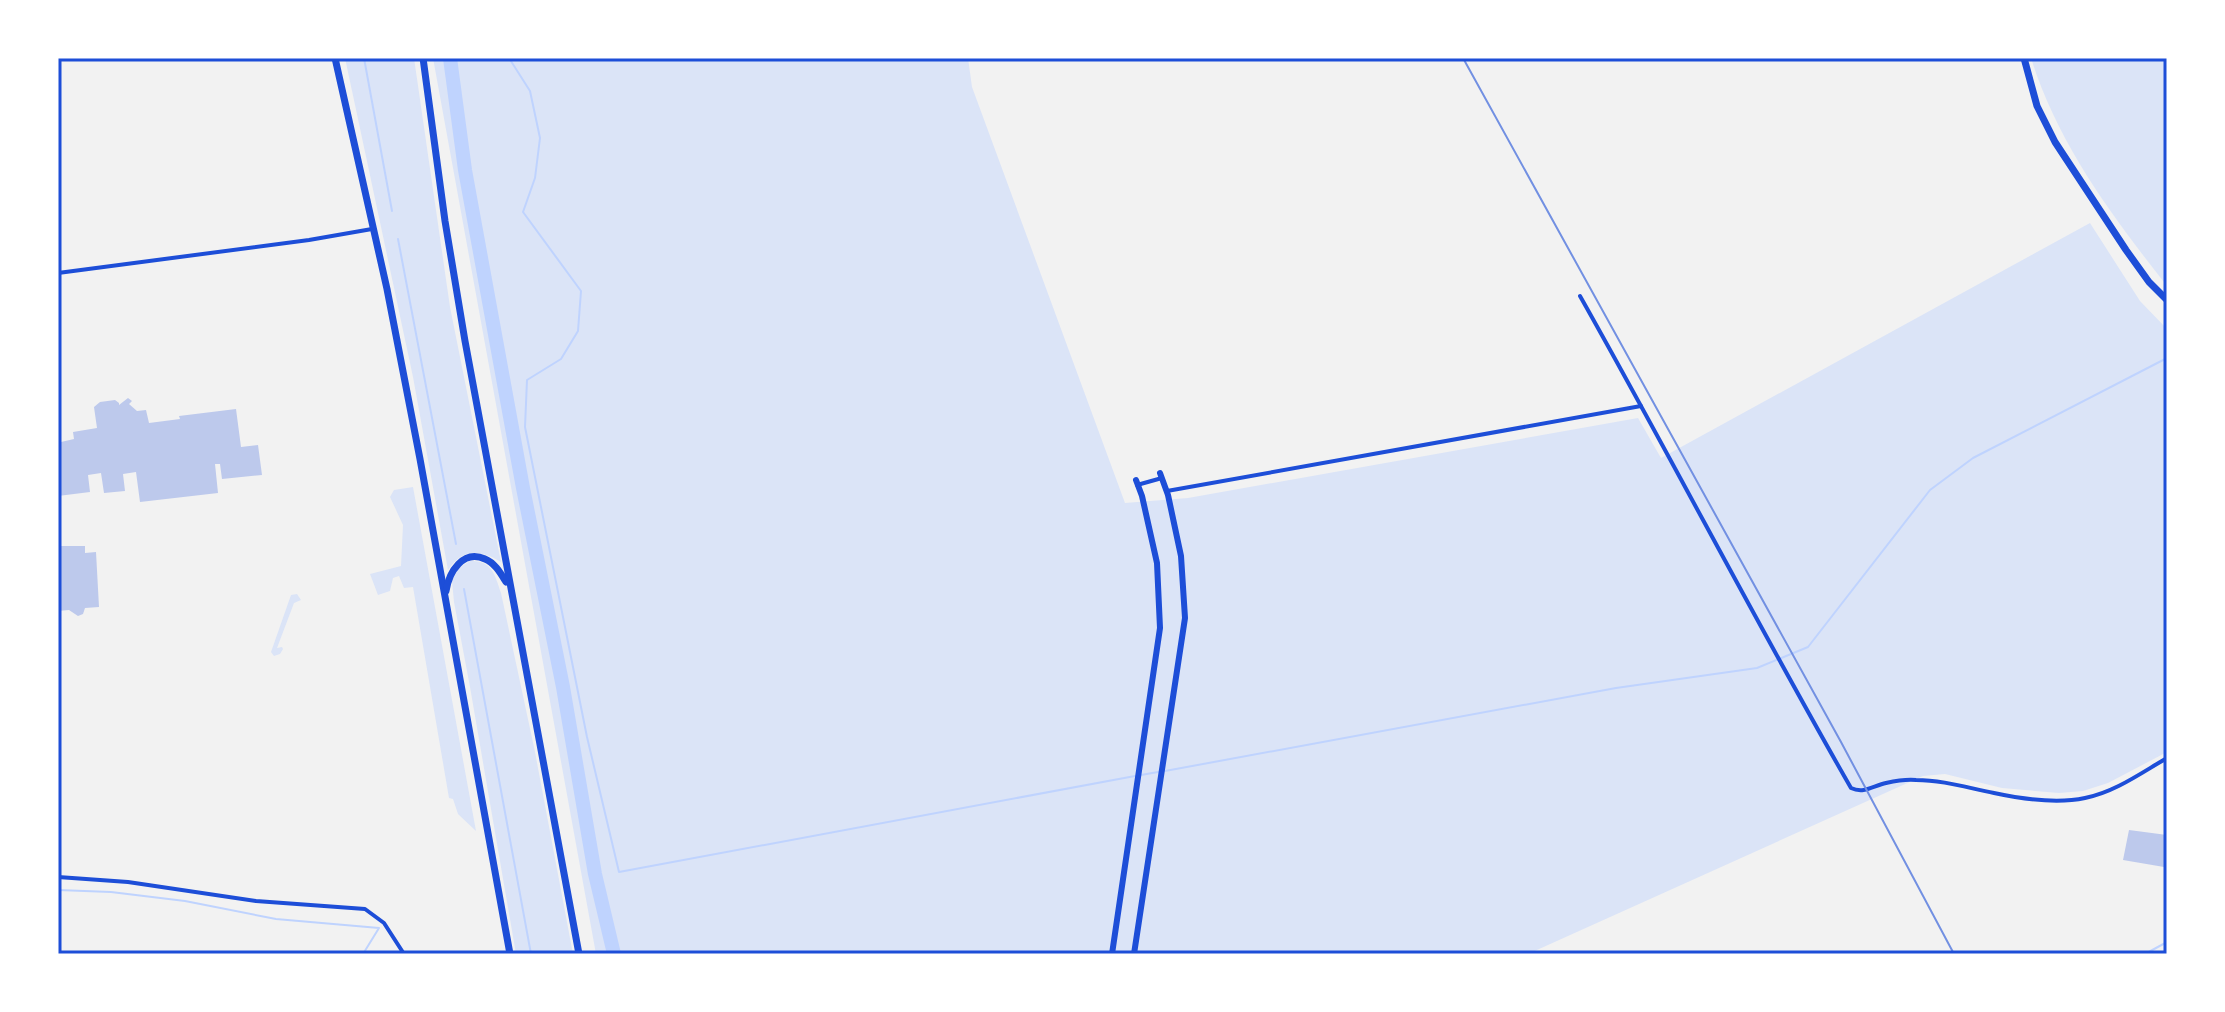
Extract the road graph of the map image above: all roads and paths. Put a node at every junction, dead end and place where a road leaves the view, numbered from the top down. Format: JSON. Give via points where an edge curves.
{"nodes":[{"id":1,"x":335,"y":58,"type":"edge"},
{"id":2,"x":423,"y":58,"type":"edge"},
{"id":3,"x":2024,"y":58,"type":"edge"},
{"id":4,"x":374,"y":229,"type":"junction"},
{"id":5,"x":58,"y":273,"type":"edge"},
{"id":6,"x":1580,"y":296,"type":"dead end"},
{"id":7,"x":2167,"y":300,"type":"edge"},
{"id":8,"x":1642,"y":405,"type":"junction"},
{"id":9,"x":1161,"y":476,"type":"joint"},
{"id":10,"x":1137,"y":482,"type":"joint"},
{"id":11,"x":1167,"y":491,"type":"junction"},
{"id":12,"x":510,"y":588,"type":"junction"},
{"id":13,"x":446,"y":601,"type":"junction"},
{"id":14,"x":2167,"y":758,"type":"edge"},
{"id":15,"x":58,"y":877,"type":"edge"},
{"id":16,"x":404,"y":954,"type":"edge"},
{"id":17,"x":510,"y":954,"type":"edge"},
{"id":18,"x":579,"y":954,"type":"edge"},
{"id":19,"x":1112,"y":954,"type":"edge"},
{"id":20,"x":1134,"y":954,"type":"edge"}],
"edges":[{"from":1,"to":4,"type":"main road"},
{"from":2,"to":12,"type":"main road","via":[[460,316]]},
{"from":3,"to":7,"type":"main road","via":[[2037,106],[2055,142],[2126,250]]},
{"from":4,"to":5,"type":"street"},
{"from":4,"to":13,"type":"main road"},
{"from":6,"to":8,"type":"street"},
{"from":8,"to":11,"type":"street"},
{"from":8,"to":14,"type":"street","via":[[1778,662],[1855,791],[1912,779],[2031,798],[2086,798]]},
{"from":9,"to":10,"type":"street"},
{"from":9,"to":11,"type":"main road"},
{"from":10,"to":19,"type":"main road","via":[[1157,563],[1160,628]]},
{"from":11,"to":20,"type":"main road","via":[[1181,556],[1185,618]]},
{"from":12,"to":13,"type":"main road","via":[[487,560],[465,559],[450,575]]},
{"from":12,"to":18,"type":"main road"},
{"from":13,"to":17,"type":"main road"},
{"from":15,"to":16,"type":"street","via":[[365,909],[384,923]]}]}
